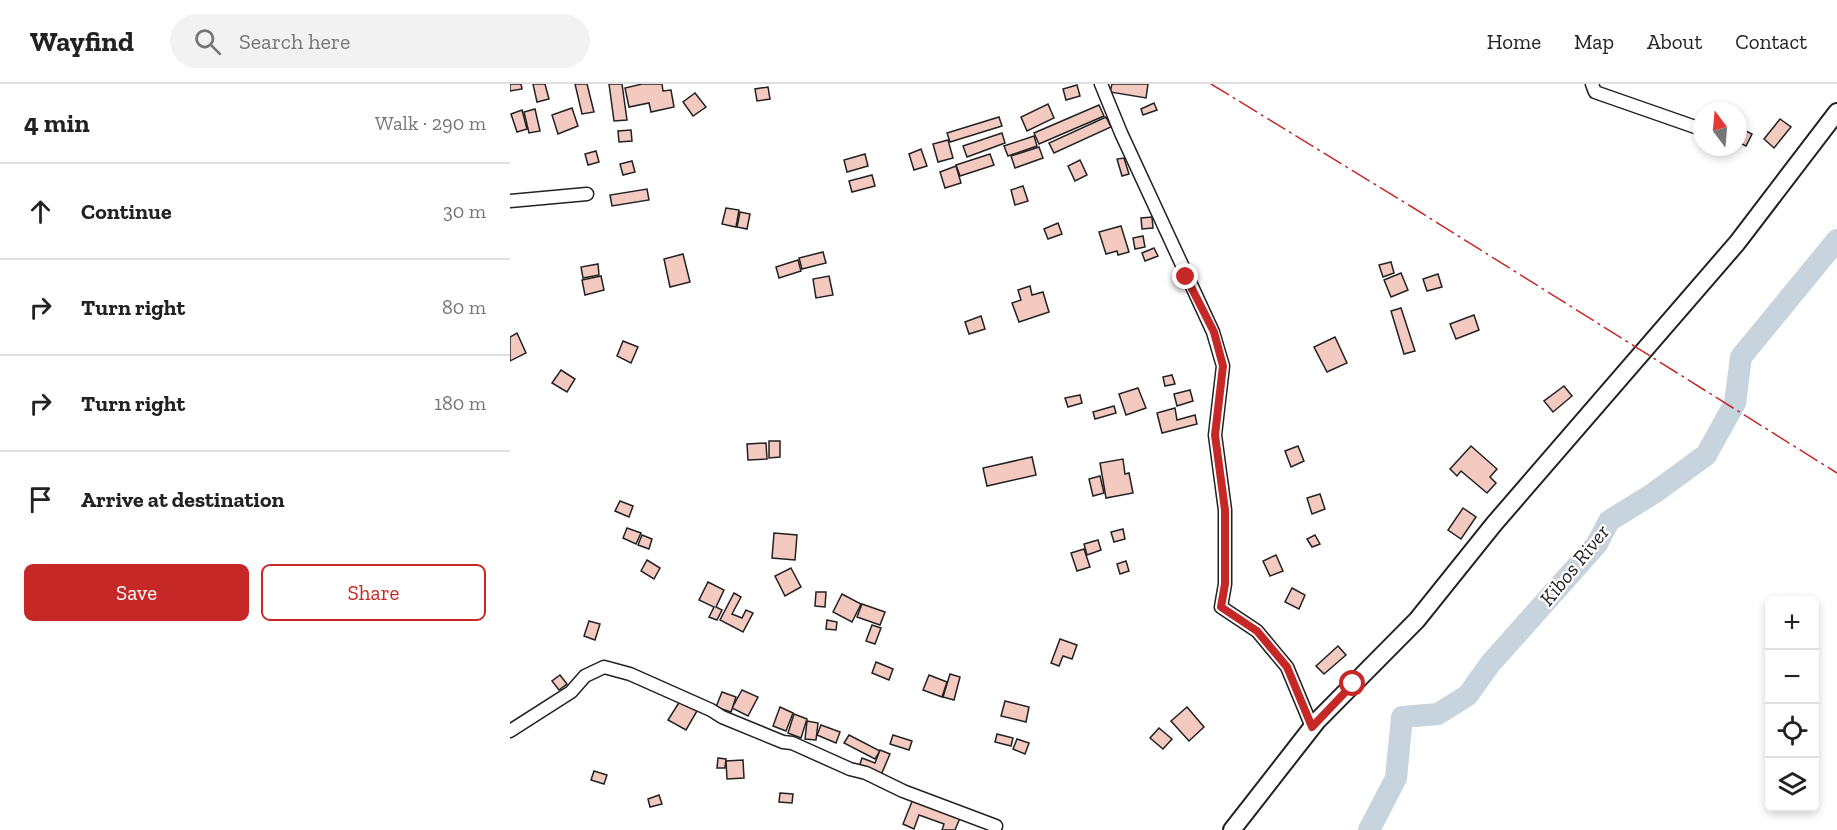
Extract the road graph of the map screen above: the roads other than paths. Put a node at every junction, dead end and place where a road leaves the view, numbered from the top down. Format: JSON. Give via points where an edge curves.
{"nodes":[{"id":1,"x":1101,"y":84,"type":"edge"},
{"id":2,"x":1592,"y":84,"type":"edge"},
{"id":3,"x":1837,"y":112,"type":"edge"},
{"id":4,"x":1693,"y":126,"type":"edge"},
{"id":5,"x":587,"y":194,"type":"dead end"},
{"id":6,"x":510,"y":201,"type":"edge"},
{"id":7,"x":1312,"y":727,"type":"junction"},
{"id":8,"x":510,"y":730,"type":"edge"},
{"id":9,"x":996,"y":826,"type":"dead end"},
{"id":10,"x":1232,"y":830,"type":"edge"}],
"edges":[{"from":1,"to":7,"type":"street","via":[[1214,332],[1223,366],[1215,435],[1225,510],[1225,584],[1221,607],[1257,631],[1287,667]]},
{"from":2,"to":4,"type":"street","via":[[1595,92]]},
{"from":3,"to":7,"type":"main road","via":[[1737,243],[1494,524],[1417,620]]},
{"from":5,"to":6,"type":"street"},
{"from":7,"to":10,"type":"main road"},
{"from":8,"to":9,"type":"street","via":[[571,692],[585,676],[604,667],[630,674],[722,717]]}]}
